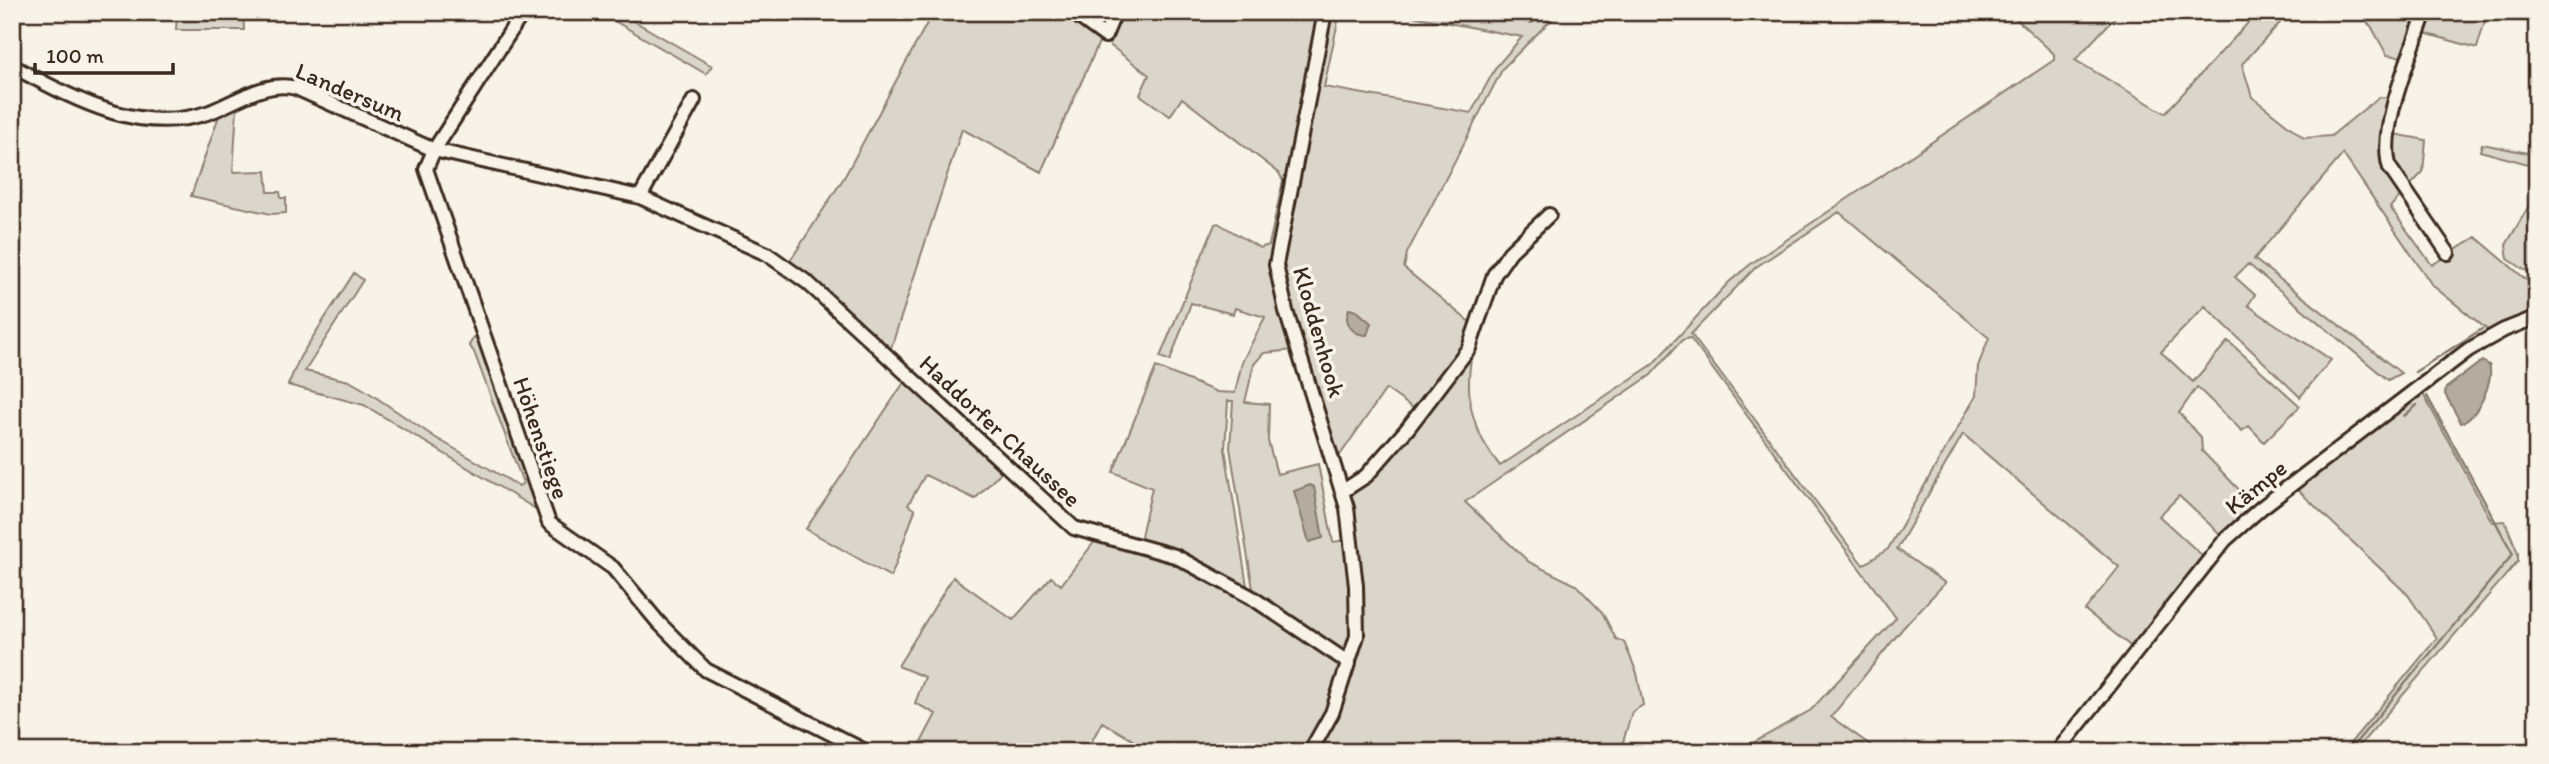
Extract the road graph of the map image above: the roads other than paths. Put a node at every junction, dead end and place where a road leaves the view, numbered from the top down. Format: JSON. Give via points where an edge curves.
{"nodes":[{"id":1,"x":523,"y":12,"type":"edge"},
{"id":2,"x":1072,"y":12,"type":"edge"},
{"id":3,"x":1115,"y":12,"type":"edge"},
{"id":4,"x":1325,"y":12,"type":"edge"},
{"id":5,"x":2425,"y":12,"type":"edge"},
{"id":6,"x":12,"y":66,"type":"edge"},
{"id":7,"x":694,"y":100,"type":"dead end"},
{"id":8,"x":434,"y":150,"type":"junction"},
{"id":9,"x":640,"y":197,"type":"junction"},
{"id":10,"x":1549,"y":215,"type":"dead end"},
{"id":11,"x":2448,"y":253,"type":"dead end"},
{"id":12,"x":2537,"y":317,"type":"edge"},
{"id":13,"x":1343,"y":491,"type":"junction"},
{"id":14,"x":1349,"y":663,"type":"junction"},
{"id":15,"x":867,"y":752,"type":"edge"},
{"id":16,"x":1310,"y":752,"type":"edge"},
{"id":17,"x":2057,"y":752,"type":"edge"}],
"edges":[{"from":1,"to":8,"type":"street"},
{"from":2,"to":3,"type":"street","via":[[1105,36]]},
{"from":4,"to":13,"type":"street","name":"Kloddenhook","via":[[1276,265]]},
{"from":5,"to":11,"type":"street","via":[[2397,99],[2386,155],[2390,168]]},
{"from":6,"to":8,"type":"street","name":"Landersum","via":[[83,103],[126,117],[171,119],[208,113],[279,84]]},
{"from":7,"to":9,"type":"street"},
{"from":8,"to":9,"type":"street","name":"Landersum"},
{"from":8,"to":15,"type":"street","name":"Höhenstiege","via":[[426,169],[549,523],[613,568],[706,670]]},
{"from":9,"to":14,"type":"street","name":"Haddorfer Chaussee","via":[[766,254],[808,283],[1074,528],[1175,556],[1251,597]]},
{"from":10,"to":13,"type":"street","via":[[1510,252],[1494,275],[1469,348],[1383,457]]},
{"from":12,"to":17,"type":"street","name":"Kämpe","via":[[2468,350],[2427,379],[2225,540]]},
{"from":13,"to":14,"type":"street","name":"Kloddenhook","via":[[1356,586],[1357,636]]},
{"from":14,"to":16,"type":"street","name":"Kloddenhook","via":[[1332,713]]}]}
